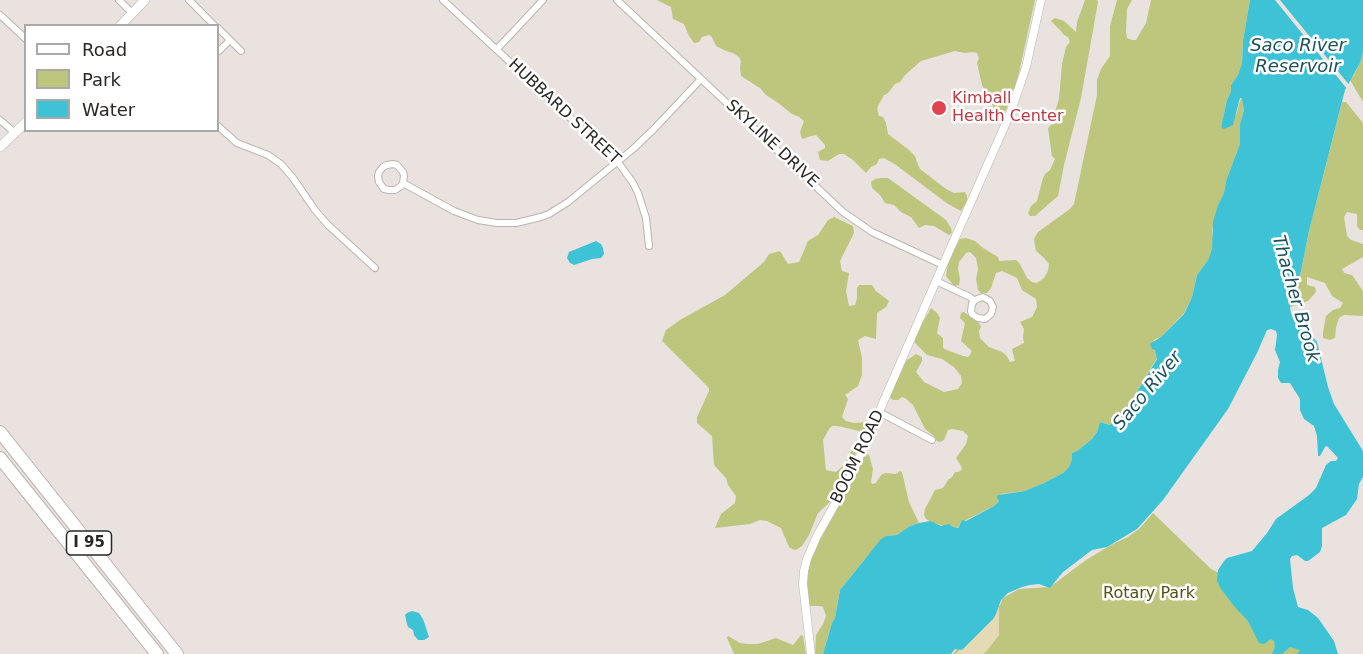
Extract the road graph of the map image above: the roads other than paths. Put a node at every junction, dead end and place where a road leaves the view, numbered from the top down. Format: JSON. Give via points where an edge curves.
{"nodes":[{"id":1,"x":119,"y":0,"type":"edge"},
{"id":2,"x":144,"y":0,"type":"edge"},
{"id":3,"x":189,"y":0,"type":"edge"},
{"id":4,"x":443,"y":0,"type":"edge"},
{"id":5,"x":543,"y":0,"type":"edge"},
{"id":6,"x":617,"y":0,"type":"edge"},
{"id":7,"x":1041,"y":0,"type":"edge"},
{"id":8,"x":132,"y":13,"type":"junction"},
{"id":9,"x":0,"y":15,"type":"edge"},
{"id":10,"x":122,"y":24,"type":"edge"},
{"id":11,"x":213,"y":24,"type":"edge"},
{"id":12,"x":219,"y":30,"type":"edge"},
{"id":13,"x":24,"y":37,"type":"edge"},
{"id":14,"x":230,"y":40,"type":"junction"},
{"id":15,"x":496,"y":49,"type":"junction"},
{"id":16,"x":219,"y":51,"type":"edge"},
{"id":17,"x":241,"y":51,"type":"dead end"},
{"id":18,"x":701,"y":79,"type":"junction"},
{"id":19,"x":0,"y":120,"type":"edge"},
{"id":20,"x":24,"y":124,"type":"edge"},
{"id":21,"x":219,"y":127,"type":"edge"},
{"id":22,"x":15,"y":133,"type":"junction"},
{"id":23,"x":0,"y":147,"type":"edge"},
{"id":24,"x":618,"y":162,"type":"junction"},
{"id":25,"x":403,"y":183,"type":"junction"},
{"id":26,"x":649,"y":246,"type":"dead end"},
{"id":27,"x":942,"y":265,"type":"junction"},
{"id":28,"x":375,"y":268,"type":"dead end"},
{"id":29,"x":936,"y":281,"type":"junction"},
{"id":30,"x":974,"y":301,"type":"dead end"},
{"id":31,"x":879,"y":412,"type":"junction"},
{"id":32,"x":0,"y":432,"type":"edge"},
{"id":33,"x":932,"y":440,"type":"dead end"},
{"id":34,"x":0,"y":458,"type":"edge"},
{"id":35,"x":157,"y":654,"type":"edge"},
{"id":36,"x":177,"y":654,"type":"edge"},
{"id":37,"x":811,"y":654,"type":"edge"}],
"edges":[{"from":1,"to":8,"type":"street"},
{"from":2,"to":8,"type":"main road"},
{"from":3,"to":11,"type":"street"},
{"from":4,"to":15,"type":"street","name":"HUBBARD STREET"},
{"from":5,"to":15,"type":"street"},
{"from":6,"to":18,"type":"street","name":"SKYLINE DRIVE"},
{"from":7,"to":27,"type":"street","name":"BOOM ROAD","via":[[1014,102]]},
{"from":8,"to":10,"type":"main road"},
{"from":9,"to":13,"type":"street"},
{"from":12,"to":14,"type":"street"},
{"from":14,"to":16,"type":"street"},
{"from":14,"to":17,"type":"street"},
{"from":15,"to":24,"type":"street","name":"HUBBARD STREET"},
{"from":18,"to":24,"type":"street"},
{"from":18,"to":27,"type":"street","name":"SKYLINE DRIVE","via":[[857,223]]},
{"from":19,"to":22,"type":"street"},
{"from":20,"to":22,"type":"main road"},
{"from":21,"to":28,"type":"street","via":[[237,143],[281,164],[328,225]]},
{"from":22,"to":23,"type":"main road"},
{"from":24,"to":25,"type":"street","via":[[549,214],[516,223],[470,217]]},
{"from":24,"to":26,"type":"street","name":"HUBBARD STREET","via":[[640,200]]},
{"from":25,"to":25,"type":"street","via":[[403,172],[395,165],[385,165],[379,172],[384,189],[395,190]]},
{"from":27,"to":29,"type":"street","name":"BOOM ROAD"},
{"from":29,"to":30,"type":"street"},
{"from":29,"to":31,"type":"street","name":"BOOM ROAD"},
{"from":31,"to":33,"type":"street"},
{"from":31,"to":37,"type":"street","name":"BOOM ROAD","via":[[806,563],[803,584]]},
{"from":32,"to":36,"type":"highway","number":"I 95"},
{"from":34,"to":35,"type":"highway","number":"I 95"}]}
